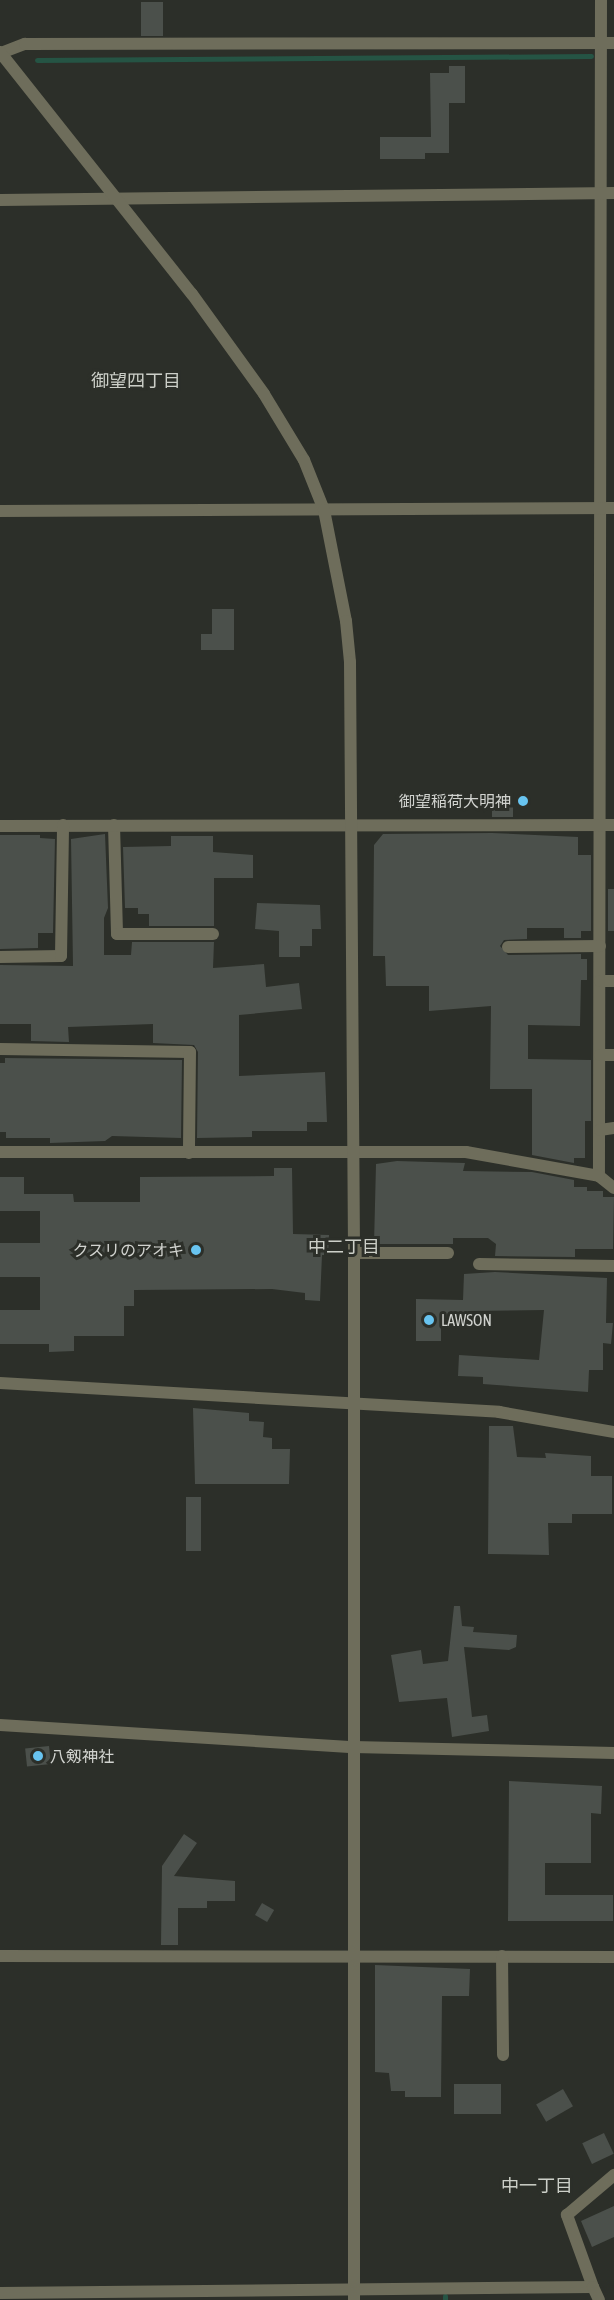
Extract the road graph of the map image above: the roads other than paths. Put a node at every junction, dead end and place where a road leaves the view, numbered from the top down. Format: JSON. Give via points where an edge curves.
{"nodes":[{"id":1,"x":602,"y":0,"type":"edge"},
{"id":2,"x":608,"y":43,"type":"edge"},
{"id":3,"x":0,"y":52,"type":"edge"},
{"id":4,"x":608,"y":193,"type":"edge"},
{"id":5,"x":116,"y":197,"type":"junction"},
{"id":6,"x":0,"y":200,"type":"edge"},
{"id":7,"x":608,"y":508,"type":"edge"},
{"id":8,"x":324,"y":510,"type":"junction"},
{"id":9,"x":0,"y":511,"type":"edge"},
{"id":10,"x":350,"y":824,"type":"junction"},
{"id":11,"x":63,"y":825,"type":"junction"},
{"id":12,"x":114,"y":825,"type":"junction"},
{"id":13,"x":601,"y":825,"type":"junction"},
{"id":14,"x":614,"y":825,"type":"edge"},
{"id":15,"x":0,"y":826,"type":"edge"},
{"id":16,"x":213,"y":934,"type":"dead end"},
{"id":17,"x":600,"y":946,"type":"junction"},
{"id":18,"x":508,"y":947,"type":"dead end"},
{"id":19,"x":0,"y":957,"type":"edge"},
{"id":20,"x":600,"y":981,"type":"junction"},
{"id":21,"x":614,"y":981,"type":"edge"},
{"id":22,"x":0,"y":1049,"type":"edge"},
{"id":23,"x":600,"y":1055,"type":"junction"},
{"id":24,"x":614,"y":1055,"type":"edge"},
{"id":25,"x":614,"y":1128,"type":"edge"},
{"id":26,"x":600,"y":1130,"type":"junction"},
{"id":27,"x":0,"y":1152,"type":"edge"},
{"id":28,"x":189,"y":1153,"type":"junction"},
{"id":29,"x":353,"y":1153,"type":"junction"},
{"id":30,"x":599,"y":1176,"type":"junction"},
{"id":31,"x":614,"y":1188,"type":"edge"},
{"id":32,"x":354,"y":1253,"type":"junction"},
{"id":33,"x":448,"y":1253,"type":"dead end"},
{"id":34,"x":478,"y":1264,"type":"dead end"},
{"id":35,"x":614,"y":1266,"type":"edge"},
{"id":36,"x":0,"y":1383,"type":"edge"},
{"id":37,"x":353,"y":1402,"type":"junction"},
{"id":38,"x":614,"y":1432,"type":"edge"},
{"id":39,"x":0,"y":1725,"type":"edge"},
{"id":40,"x":353,"y":1747,"type":"junction"},
{"id":41,"x":614,"y":1753,"type":"edge"},
{"id":42,"x":354,"y":1955,"type":"junction"},
{"id":43,"x":0,"y":1956,"type":"edge"},
{"id":44,"x":502,"y":1956,"type":"junction"},
{"id":45,"x":614,"y":1957,"type":"edge"},
{"id":46,"x":503,"y":2055,"type":"dead end"},
{"id":47,"x":614,"y":2175,"type":"edge"},
{"id":48,"x":593,"y":2288,"type":"junction"},
{"id":49,"x":0,"y":2293,"type":"edge"},
{"id":50,"x":354,"y":2295,"type":"edge"},
{"id":51,"x":598,"y":2300,"type":"edge"}],
"edges":[{"from":1,"to":2,"type":"street"},
{"from":2,"to":3,"type":"street","via":[[25,44]]},
{"from":2,"to":4,"type":"street"},
{"from":3,"to":5,"type":"street"},
{"from":4,"to":5,"type":"street"},
{"from":4,"to":7,"type":"street"},
{"from":5,"to":6,"type":"street"},
{"from":5,"to":8,"type":"street","via":[[264,394],[304,460]]},
{"from":7,"to":8,"type":"street"},
{"from":7,"to":13,"type":"street"},
{"from":8,"to":9,"type":"street"},
{"from":8,"to":10,"type":"street","via":[[350,662]]},
{"from":10,"to":12,"type":"street"},
{"from":10,"to":13,"type":"street"},
{"from":10,"to":29,"type":"street"},
{"from":11,"to":12,"type":"street"},
{"from":11,"to":15,"type":"street"},
{"from":11,"to":19,"type":"street","via":[[62,956]]},
{"from":12,"to":16,"type":"street","via":[[117,934]]},
{"from":13,"to":14,"type":"street"},
{"from":13,"to":17,"type":"street"},
{"from":17,"to":18,"type":"street"},
{"from":17,"to":20,"type":"street"},
{"from":20,"to":21,"type":"street"},
{"from":20,"to":23,"type":"street"},
{"from":22,"to":28,"type":"street","via":[[190,1052]]},
{"from":23,"to":24,"type":"street"},
{"from":23,"to":26,"type":"street"},
{"from":25,"to":26,"type":"street"},
{"from":26,"to":30,"type":"street"},
{"from":27,"to":28,"type":"street"},
{"from":28,"to":29,"type":"street"},
{"from":29,"to":30,"type":"street","via":[[466,1152]]},
{"from":29,"to":32,"type":"street"},
{"from":30,"to":31,"type":"street"},
{"from":32,"to":33,"type":"street"},
{"from":32,"to":37,"type":"street"},
{"from":34,"to":35,"type":"street"},
{"from":36,"to":37,"type":"street"},
{"from":37,"to":38,"type":"street","via":[[499,1412]]},
{"from":37,"to":40,"type":"street"},
{"from":39,"to":40,"type":"street"},
{"from":40,"to":41,"type":"street"},
{"from":40,"to":42,"type":"street"},
{"from":42,"to":43,"type":"street"},
{"from":42,"to":44,"type":"street"},
{"from":42,"to":50,"type":"street"},
{"from":44,"to":45,"type":"street"},
{"from":44,"to":46,"type":"street"},
{"from":47,"to":48,"type":"street","via":[[567,2216]]},
{"from":48,"to":50,"type":"street"},
{"from":48,"to":51,"type":"street"},
{"from":49,"to":50,"type":"street"}]}
